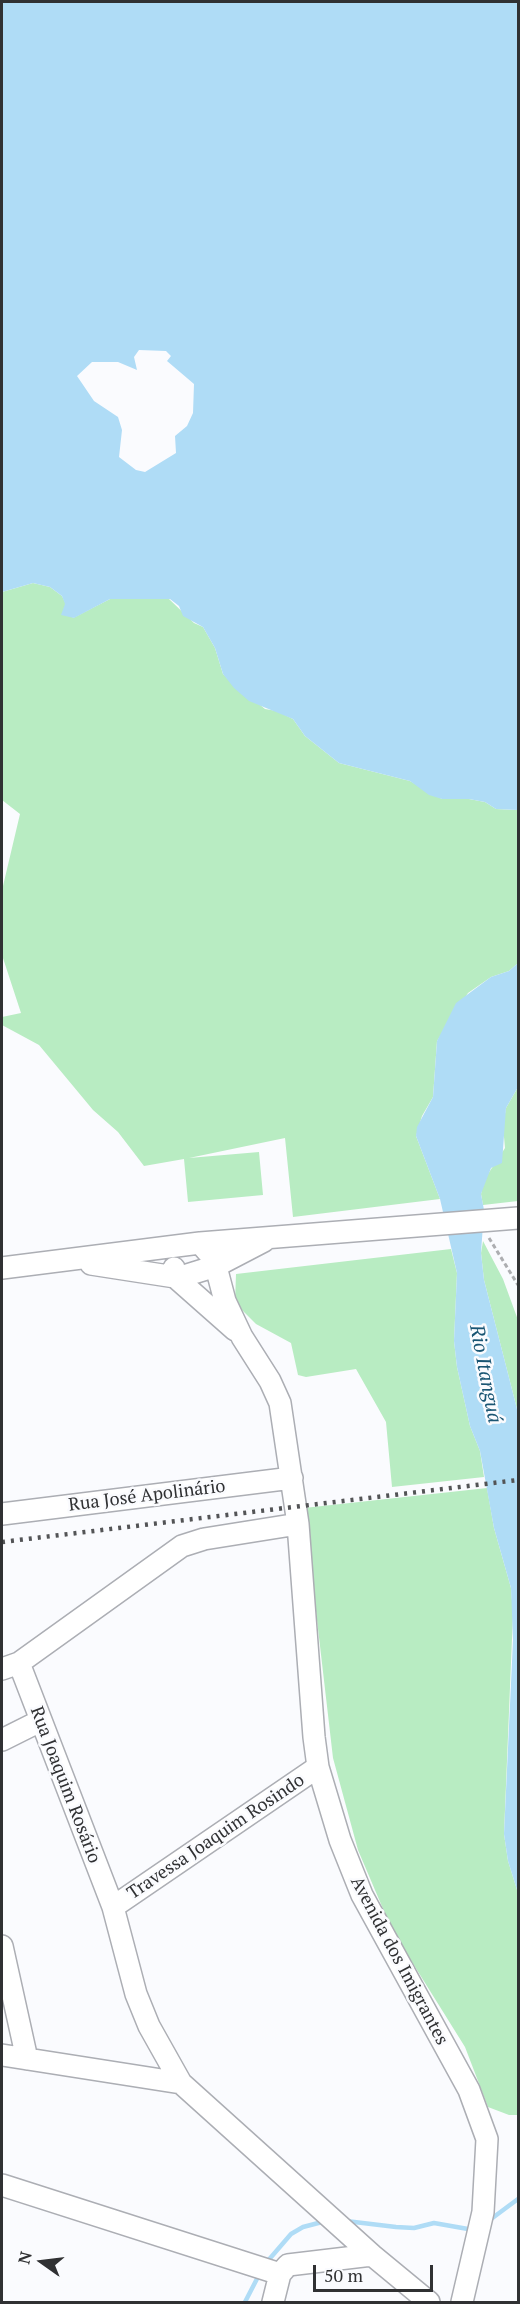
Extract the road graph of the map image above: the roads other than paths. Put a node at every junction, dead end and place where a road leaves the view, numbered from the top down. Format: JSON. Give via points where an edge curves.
{"nodes":[{"id":1,"x":519,"y":1218,"type":"edge"},
{"id":2,"x":273,"y":1237,"type":"junction"},
{"id":3,"x":190,"y":1245,"type":"junction"},
{"id":4,"x":65,"y":1260,"type":"junction"},
{"id":5,"x":216,"y":1266,"type":"junction"},
{"id":6,"x":2,"y":1268,"type":"edge"},
{"id":7,"x":175,"y":1276,"type":"junction"},
{"id":8,"x":242,"y":1337,"type":"junction"},
{"id":9,"x":292,"y":1478,"type":"junction"},
{"id":10,"x":2,"y":1514,"type":"edge"},
{"id":11,"x":298,"y":1524,"type":"junction"},
{"id":12,"x":10,"y":1666,"type":"edge"},
{"id":13,"x":40,"y":1721,"type":"junction"},
{"id":14,"x":2,"y":1740,"type":"edge"},
{"id":15,"x":318,"y":1767,"type":"junction"},
{"id":16,"x":113,"y":1907,"type":"junction"},
{"id":17,"x":2,"y":1946,"type":"edge"},
{"id":18,"x":2,"y":2055,"type":"edge"},
{"id":19,"x":27,"y":2059,"type":"junction"},
{"id":20,"x":181,"y":2083,"type":"junction"},
{"id":21,"x":2,"y":2185,"type":"edge"},
{"id":22,"x":372,"y":2255,"type":"junction"},
{"id":23,"x":280,"y":2274,"type":"junction"},
{"id":24,"x":273,"y":2302,"type":"edge"},
{"id":25,"x":429,"y":2302,"type":"edge"},
{"id":26,"x":462,"y":2302,"type":"edge"}],
"edges":[{"from":1,"to":2,"type":"street"},
{"from":2,"to":3,"type":"street"},
{"from":2,"to":5,"type":"street"},
{"from":3,"to":4,"type":"street"},
{"from":3,"to":5,"type":"street","name":"Avenida dos Imigrantes","via":[[211,1254]]},
{"from":3,"to":7,"type":"street","via":[[175,1260]]},
{"from":4,"to":6,"type":"street"},
{"from":4,"to":7,"type":"street"},
{"from":5,"to":7,"type":"street"},
{"from":5,"to":8,"type":"street","name":"Avenida dos Imigrantes","via":[[219,1286]]},
{"from":7,"to":8,"type":"street","name":"Avenida dos Imigrantes"},
{"from":8,"to":9,"type":"street","name":"Avenida dos Imigrantes","via":[[280,1403]]},
{"from":9,"to":10,"type":"street","name":"Rua José Apolinário"},
{"from":9,"to":11,"type":"street","name":"Avenida dos Imigrantes"},
{"from":11,"to":12,"type":"street","via":[[182,1546]]},
{"from":11,"to":15,"type":"street","name":"Avenida dos Imigrantes","via":[[309,1701]]},
{"from":12,"to":13,"type":"street","name":"Rua Joaquim Rosário"},
{"from":13,"to":14,"type":"street"},
{"from":13,"to":16,"type":"street","name":"Rua Joaquim Rosário"},
{"from":15,"to":16,"type":"street","name":"Travessa Joaquim Rosindo"},
{"from":15,"to":26,"type":"street","name":"Avenida dos Imigrantes","via":[[362,1895],[483,2122],[488,2146],[486,2190]]},
{"from":16,"to":20,"type":"street","name":"Rua Joaquim Rosário","via":[[136,1994]]},
{"from":17,"to":19,"type":"street"},
{"from":18,"to":19,"type":"street"},
{"from":19,"to":20,"type":"street"},
{"from":20,"to":22,"type":"street"},
{"from":21,"to":23,"type":"street"},
{"from":22,"to":23,"type":"street","via":[[294,2264]]},
{"from":22,"to":25,"type":"street"},
{"from":23,"to":24,"type":"street"}]}
